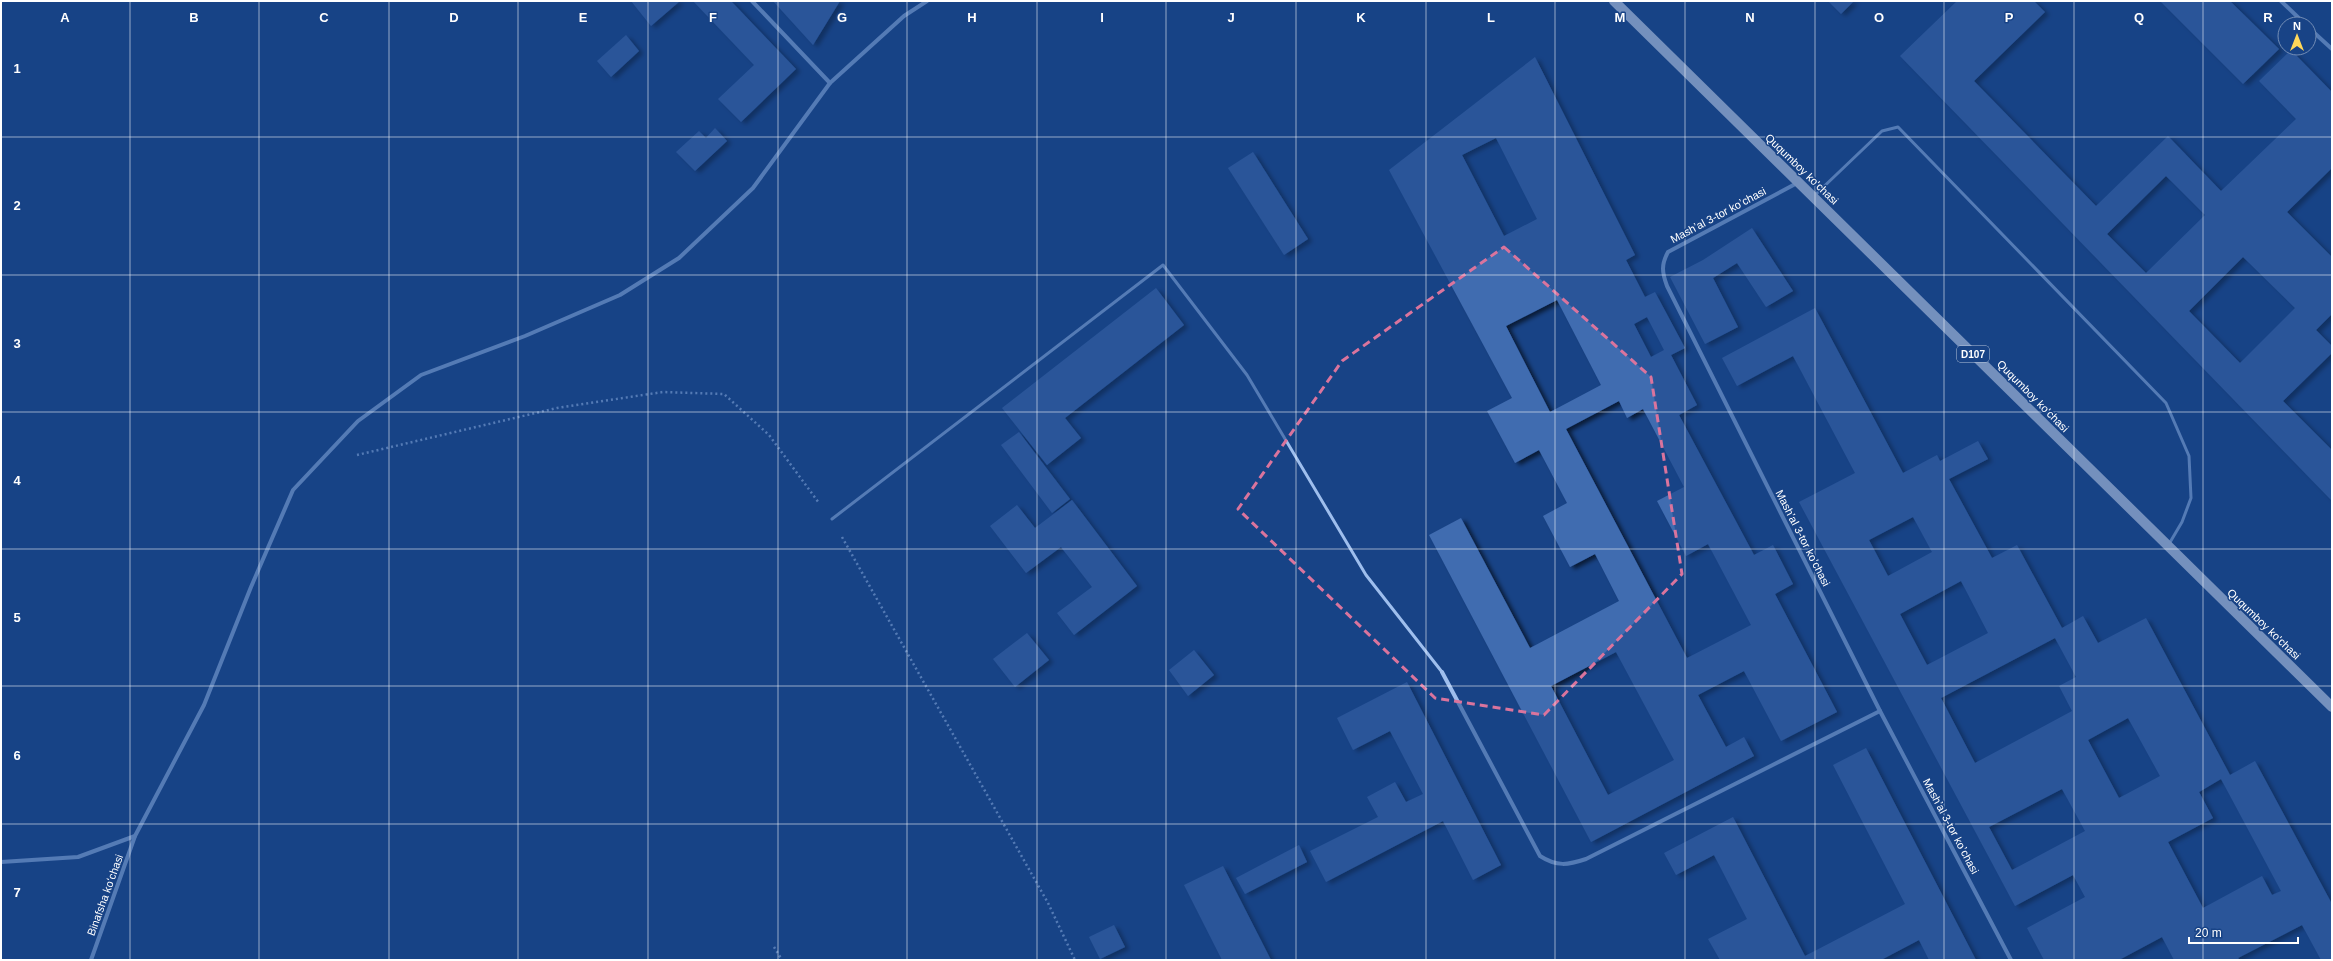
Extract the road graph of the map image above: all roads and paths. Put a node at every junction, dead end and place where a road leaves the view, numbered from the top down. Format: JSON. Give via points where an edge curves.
{"nodes":[{"id":1,"x":752,"y":1,"type":"edge"},
{"id":2,"x":927,"y":1,"type":"edge"},
{"id":3,"x":1614,"y":1,"type":"edge"},
{"id":4,"x":2281,"y":1,"type":"edge"},
{"id":5,"x":2297,"y":16,"type":"edge"},
{"id":6,"x":2317,"y":36,"type":"edge"},
{"id":7,"x":2332,"y":50,"type":"edge"},
{"id":8,"x":830,"y":83,"type":"junction"},
{"id":9,"x":1799,"y":182,"type":"junction"},
{"id":10,"x":1814,"y":197,"type":"junction"},
{"id":11,"x":356,"y":455,"type":"dead end"},
{"id":12,"x":832,"y":519,"type":"junction"},
{"id":13,"x":2168,"y":546,"type":"junction"},
{"id":14,"x":1442,"y":672,"type":"joint"},
{"id":15,"x":2332,"y":708,"type":"edge"},
{"id":16,"x":1880,"y":711,"type":"junction"},
{"id":17,"x":135,"y":836,"type":"junction"},
{"id":18,"x":1,"y":862,"type":"edge"},
{"id":19,"x":774,"y":947,"type":"dead end"},
{"id":20,"x":91,"y":960,"type":"edge"},
{"id":21,"x":782,"y":960,"type":"edge"},
{"id":22,"x":1075,"y":960,"type":"edge"},
{"id":23,"x":2011,"y":960,"type":"edge"}],
"edges":[{"from":1,"to":8,"type":"street"},
{"from":2,"to":8,"type":"street","name":"Binafsha koʻchasi","via":[[904,16]]},
{"from":3,"to":9,"type":"main road","name":"Ququmboy ko'chasi","number":"D107"},
{"from":4,"to":5,"type":"street"},
{"from":6,"to":7,"type":"street"},
{"from":8,"to":17,"type":"street","name":"Binafsha koʻchasi","via":[[753,188],[679,258],[620,295],[525,336],[421,375],[358,421],[293,490],[204,705]]},
{"from":9,"to":10,"type":"main road","name":"Ququmboy ko'chasi","number":"D107"},
{"from":9,"to":16,"type":"street","name":"Mashʼal 3-tor koʼchasi","via":[[1668,252],[1662,263],[1662,273]]},
{"from":10,"to":13,"type":"main road","name":"Ququmboy ko'chasi","number":"D107"},
{"from":10,"to":13,"type":"lane","via":[[1882,132],[1898,127],[2166,403],[2189,456],[2191,498],[2182,522]]},
{"from":11,"to":12,"type":"path","via":[[557,408],[663,392],[724,394],[769,435]]},
{"from":12,"to":14,"type":"lane","via":[[1163,265],[1247,375],[1366,575]]},
{"from":12,"to":22,"type":"path","via":[[1044,896]]},
{"from":13,"to":15,"type":"main road","name":"Ququmboy ko'chasi","number":"D107"},
{"from":14,"to":16,"type":"street","via":[[1540,856],[1552,863],[1568,865],[1586,859]]},
{"from":16,"to":23,"type":"street","name":"Mashʼal 3-tor koʼchasi"},
{"from":17,"to":18,"type":"street","via":[[78,857]]},
{"from":17,"to":20,"type":"street","name":"Binafsha koʻchasi"},
{"from":19,"to":21,"type":"path"}]}
